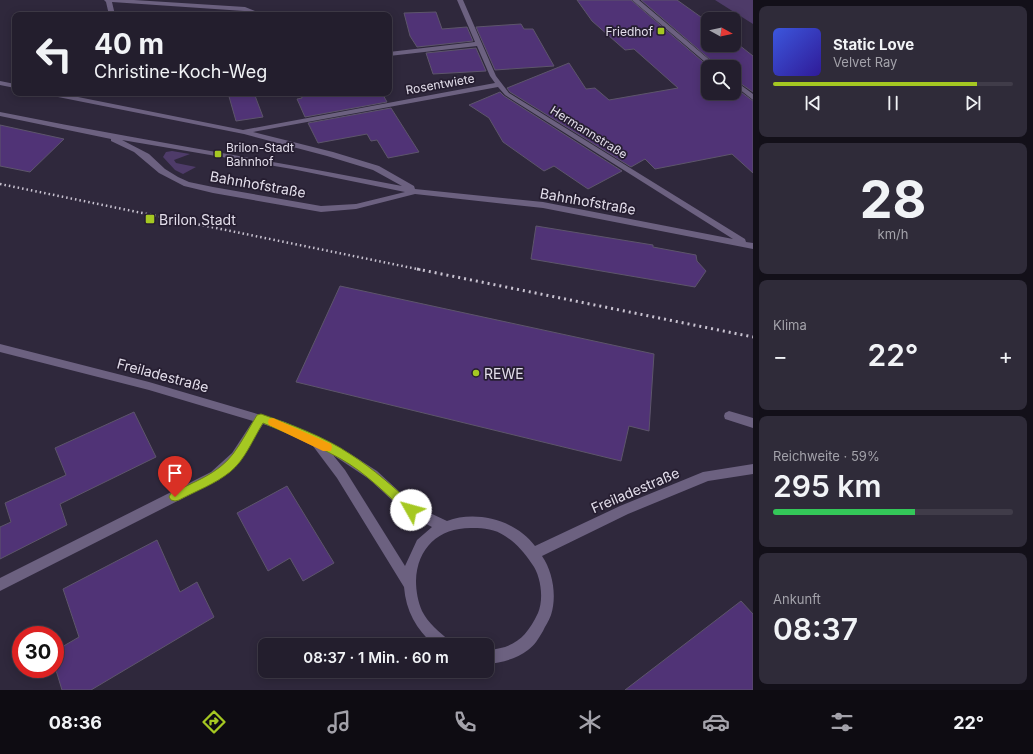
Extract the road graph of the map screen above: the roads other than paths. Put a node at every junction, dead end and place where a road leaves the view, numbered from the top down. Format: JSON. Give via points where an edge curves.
{"nodes":[{"id":1,"x":108,"y":0,"type":"edge"},
{"id":2,"x":460,"y":0,"type":"edge"},
{"id":3,"x":635,"y":0,"type":"edge"},
{"id":4,"x":111,"y":12,"type":"edge"},
{"id":5,"x":253,"y":12,"type":"edge"},
{"id":6,"x":478,"y":44,"type":"junction"},
{"id":7,"x":392,"y":54,"type":"edge"},
{"id":8,"x":707,"y":60,"type":"edge"},
{"id":9,"x":0,"y":83,"type":"edge"},
{"id":10,"x":12,"y":85,"type":"edge"},
{"id":11,"x":498,"y":85,"type":"junction"},
{"id":12,"x":741,"y":88,"type":"edge"},
{"id":13,"x":63,"y":96,"type":"edge"},
{"id":14,"x":753,"y":98,"type":"edge"},
{"id":15,"x":0,"y":114,"type":"edge"},
{"id":16,"x":244,"y":132,"type":"junction"},
{"id":17,"x":107,"y":136,"type":"junction"},
{"id":18,"x":418,"y":192,"type":"junction"},
{"id":19,"x":751,"y":246,"type":"edge"},
{"id":20,"x":0,"y":348,"type":"edge"},
{"id":21,"x":729,"y":416,"type":"dead end"},
{"id":22,"x":261,"y":418,"type":"junction"},
{"id":23,"x":753,"y":423,"type":"edge"},
{"id":24,"x":314,"y":441,"type":"junction"},
{"id":25,"x":753,"y":469,"type":"edge"},
{"id":26,"x":444,"y":526,"type":"junction"},
{"id":27,"x":534,"y":553,"type":"junction"},
{"id":28,"x":408,"y":582,"type":"junction"},
{"id":29,"x":0,"y":585,"type":"edge"},
{"id":30,"x":436,"y":638,"type":"edge"},
{"id":31,"x":494,"y":657,"type":"edge"}],
"edges":[{"from":1,"to":4,"type":"street"},
{"from":1,"to":5,"type":"street","via":[[244,8]]},
{"from":2,"to":6,"type":"street","name":"Hermannstraße"},
{"from":3,"to":8,"type":"street"},
{"from":6,"to":7,"type":"street"},
{"from":6,"to":11,"type":"street","name":"Hermannstraße"},
{"from":9,"to":10,"type":"street"},
{"from":11,"to":16,"type":"street","name":"Rosentwiete"},
{"from":11,"to":19,"type":"street","name":"Hermannstraße","via":[[507,94]]},
{"from":12,"to":14,"type":"street"},
{"from":13,"to":16,"type":"street","name":"Rosentwiete"},
{"from":15,"to":17,"type":"street","name":"Bahnhofstraße"},
{"from":16,"to":18,"type":"street","name":"Rosentwiete","via":[[363,164],[390,175]]},
{"from":17,"to":18,"type":"street","name":"Bahnhofstraße","via":[[292,167]]},
{"from":17,"to":18,"type":"street","name":"Bahnhofstraße","via":[[146,156],[175,179],[219,191],[336,210]]},
{"from":18,"to":19,"type":"street","name":"Bahnhofstraße","via":[[543,205]]},
{"from":20,"to":22,"type":"street","name":"Freiladestraße"},
{"from":21,"to":23,"type":"street"},
{"from":22,"to":24,"type":"street","name":"Freiladestraße"},
{"from":22,"to":29,"type":"street","via":[[237,457],[215,476]]},
{"from":24,"to":26,"type":"street","name":"Freiladestraße","via":[[346,456],[373,475],[411,510]]},
{"from":24,"to":28,"type":"street","name":"Freiladestraße","via":[[342,474]]},
{"from":25,"to":27,"type":"street","name":"Freiladestraße","via":[[707,476],[624,510]]},
{"from":26,"to":27,"type":"street","via":[[463,521],[482,521],[502,526],[520,538]]},
{"from":26,"to":28,"type":"street","via":[[430,535],[419,548],[411,564]]},
{"from":27,"to":31,"type":"street","via":[[546,576],[548,601],[542,626],[525,645],[502,656]]},
{"from":28,"to":30,"type":"street","via":[[413,608],[427,631]]}]}
